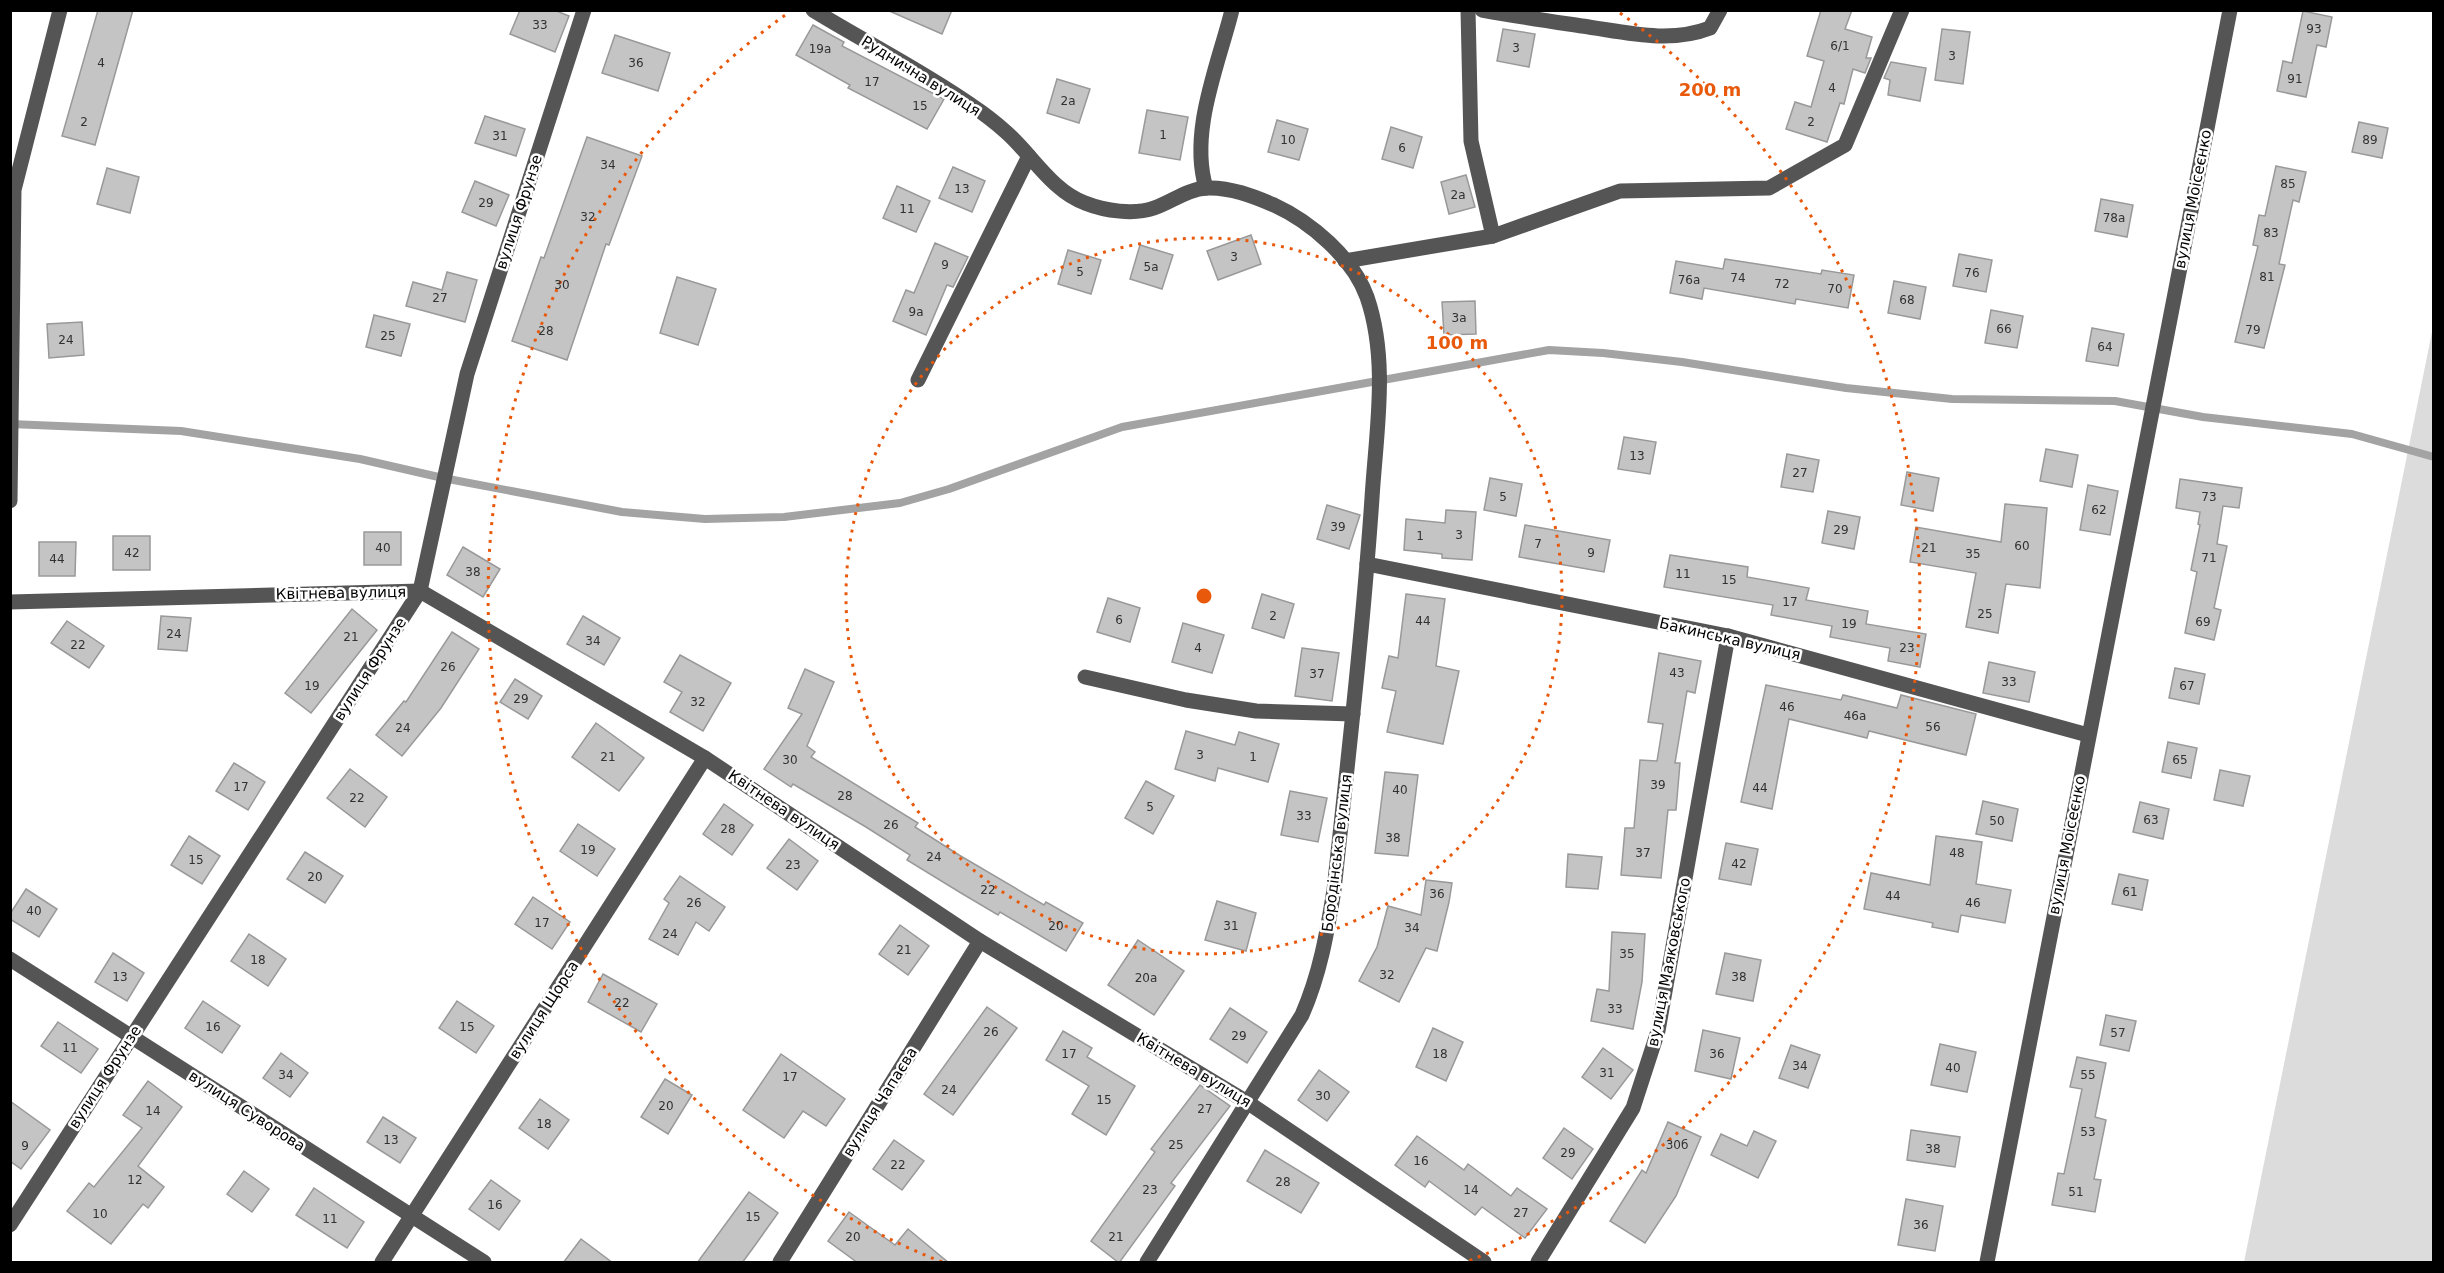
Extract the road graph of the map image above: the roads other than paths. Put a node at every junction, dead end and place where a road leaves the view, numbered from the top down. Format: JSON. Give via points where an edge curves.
{"nodes":[{"id":1,"x":60,"y":10,"type":"edge"},
{"id":2,"x":584,"y":10,"type":"edge"},
{"id":3,"x":813,"y":10,"type":"edge"},
{"id":4,"x":1232,"y":10,"type":"edge"},
{"id":5,"x":1468,"y":10,"type":"edge"},
{"id":6,"x":1482,"y":10,"type":"edge"},
{"id":7,"x":1720,"y":10,"type":"edge"},
{"id":8,"x":1902,"y":10,"type":"edge"},
{"id":9,"x":2230,"y":10,"type":"edge"},
{"id":10,"x":1029,"y":156,"type":"junction"},
{"id":11,"x":1206,"y":188,"type":"junction"},
{"id":12,"x":12,"y":189,"type":"edge"},
{"id":13,"x":1493,"y":236,"type":"junction"},
{"id":14,"x":1345,"y":261,"type":"junction"},
{"id":15,"x":918,"y":380,"type":"dead end"},
{"id":16,"x":1379,"y":397,"type":"joint"},
{"id":17,"x":10,"y":501,"type":"edge"},
{"id":18,"x":1368,"y":564,"type":"junction"},
{"id":19,"x":420,"y":591,"type":"junction"},
{"id":20,"x":10,"y":602,"type":"edge"},
{"id":21,"x":1728,"y":636,"type":"junction"},
{"id":22,"x":1085,"y":677,"type":"dead end"},
{"id":23,"x":1353,"y":714,"type":"junction"},
{"id":24,"x":2088,"y":735,"type":"junction"},
{"id":25,"x":705,"y":758,"type":"junction"},
{"id":26,"x":980,"y":941,"type":"junction"},
{"id":27,"x":10,"y":959,"type":"edge"},
{"id":28,"x":131,"y":1036,"type":"junction"},
{"id":29,"x":1247,"y":1102,"type":"junction"},
{"id":30,"x":411,"y":1217,"type":"junction"},
{"id":31,"x":10,"y":1225,"type":"edge"},
{"id":32,"x":382,"y":1263,"type":"edge"},
{"id":33,"x":484,"y":1263,"type":"edge"},
{"id":34,"x":780,"y":1263,"type":"edge"},
{"id":35,"x":1147,"y":1263,"type":"edge"},
{"id":36,"x":1484,"y":1263,"type":"edge"},
{"id":37,"x":1538,"y":1263,"type":"edge"},
{"id":38,"x":1987,"y":1263,"type":"edge"}],
"edges":[{"from":1,"to":12,"type":"street"},
{"from":2,"to":19,"type":"street","name":"вулиця Фрунзе","via":[[467,374]]},
{"from":3,"to":10,"type":"street","name":"Руднична вулиця","via":[[970,104],[1006,131]]},
{"from":4,"to":11,"type":"street","via":[[1199,137],[1200,167]]},
{"from":5,"to":13,"type":"street","via":[[1471,141]]},
{"from":6,"to":7,"type":"street","via":[[1673,37],[1710,28]]},
{"from":8,"to":13,"type":"street","via":[[1845,145],[1769,189],[1620,192]]},
{"from":9,"to":24,"type":"street","name":"вулиця Моісеєнко"},
{"from":10,"to":11,"type":"street","name":"Руднична вулиця","via":[[1061,189],[1085,203],[1122,211],[1152,209]]},
{"from":10,"to":15,"type":"street"},
{"from":11,"to":14,"type":"street","name":"Руднична вулиця","via":[[1236,190],[1277,206],[1315,230]]},
{"from":12,"to":17,"type":"street"},
{"from":13,"to":14,"type":"street"},
{"from":14,"to":16,"type":"street","name":"Руднична вулиця","via":[[1365,293],[1378,351]]},
{"from":16,"to":18,"type":"street","name":"Бородінська вулиця"},
{"from":18,"to":21,"type":"street","name":"Бакинська вулиця"},
{"from":18,"to":23,"type":"street","name":"Бородінська вулиця"},
{"from":19,"to":20,"type":"street","name":"Квітнева вулиця"},
{"from":19,"to":25,"type":"street","name":"Квітнева вулиця"},
{"from":19,"to":28,"type":"street","name":"вулиця Фрунзе"},
{"from":21,"to":24,"type":"street","name":"Бакинська вулиця"},
{"from":21,"to":37,"type":"street","name":"вулиця Маяковського","via":[[1658,1031],[1648,1068],[1633,1107]]},
{"from":22,"to":23,"type":"street","via":[[1256,711]]},
{"from":23,"to":29,"type":"street","name":"Бородінська вулиця","via":[[1334,890],[1314,986],[1302,1015]]},
{"from":24,"to":38,"type":"street","name":"вулиця Моісеєнко"},
{"from":25,"to":26,"type":"street","name":"Квітнева вулиця"},
{"from":25,"to":30,"type":"street","name":"вулиця Щорса"},
{"from":26,"to":29,"type":"street","name":"Квітнева вулиця"},
{"from":26,"to":34,"type":"street","name":"вулиця Чапаєва"},
{"from":27,"to":28,"type":"street","name":"вулиця Суворова"},
{"from":28,"to":30,"type":"street","name":"вулиця Суворова"},
{"from":28,"to":31,"type":"street","name":"вулиця Фрунзе"},
{"from":29,"to":35,"type":"street","name":"Бородінська вулиця"},
{"from":29,"to":36,"type":"street","name":"Квітнева вулиця"},
{"from":30,"to":32,"type":"street","name":"вулиця Щорса"},
{"from":30,"to":33,"type":"street","name":"вулиця Суворова"}]}
